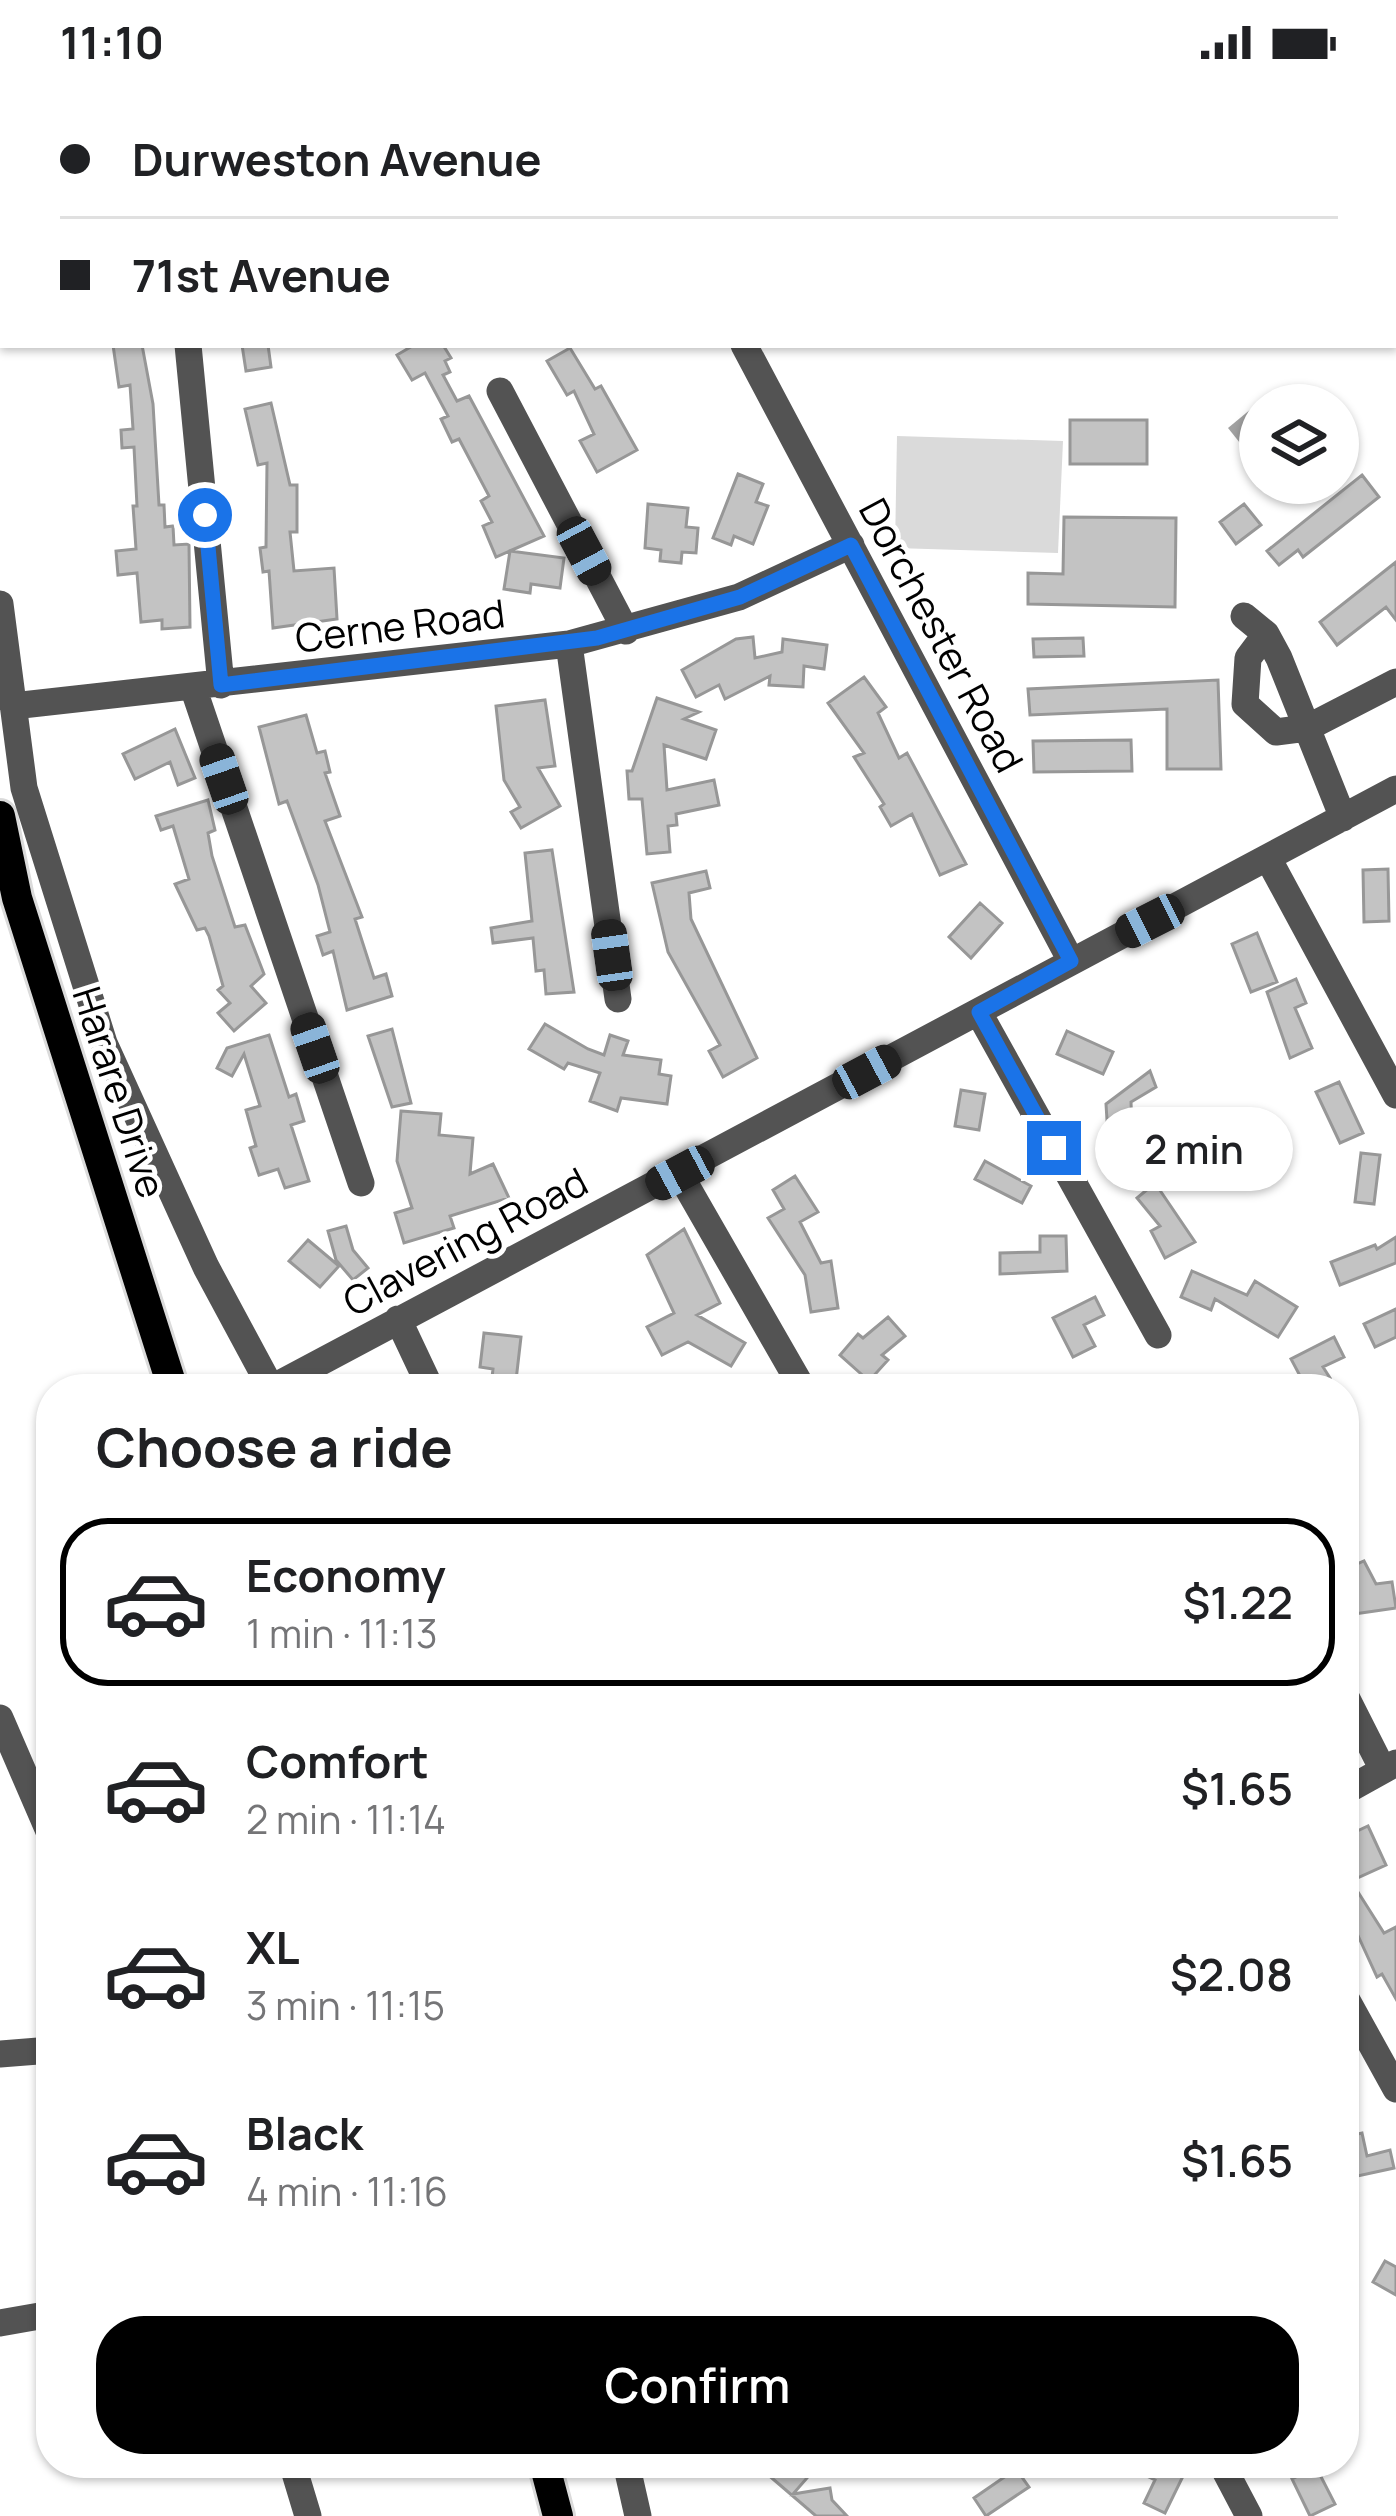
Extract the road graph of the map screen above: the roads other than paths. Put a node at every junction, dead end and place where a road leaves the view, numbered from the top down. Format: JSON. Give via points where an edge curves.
{"nodes":[{"id":1,"x":188,"y":348,"type":"edge"},
{"id":2,"x":746,"y":348,"type":"edge"},
{"id":3,"x":500,"y":391,"type":"dead end"},
{"id":4,"x":851,"y":545,"type":"junction"},
{"id":5,"x":0,"y":604,"type":"edge"},
{"id":6,"x":626,"y":631,"type":"junction"},
{"id":7,"x":569,"y":644,"type":"junction"},
{"id":8,"x":1396,"y":682,"type":"edge"},
{"id":9,"x":207,"y":687,"type":"junction"},
{"id":10,"x":13,"y":706,"type":"junction"},
{"id":11,"x":1307,"y":728,"type":"junction"},
{"id":12,"x":1396,"y":789,"type":"edge"},
{"id":13,"x":0,"y":816,"type":"edge"},
{"id":14,"x":1343,"y":818,"type":"junction"},
{"id":15,"x":1269,"y":860,"type":"junction"},
{"id":16,"x":9,"y":899,"type":"edge"},
{"id":17,"x":1071,"y":961,"type":"junction"},
{"id":18,"x":618,"y":999,"type":"dead end"},
{"id":19,"x":979,"y":1012,"type":"junction"},
{"id":20,"x":1396,"y":1095,"type":"edge"},
{"id":21,"x":680,"y":1173,"type":"junction"},
{"id":22,"x":361,"y":1183,"type":"dead end"},
{"id":23,"x":398,"y":1319,"type":"junction"},
{"id":24,"x":1158,"y":1335,"type":"dead end"},
{"id":25,"x":168,"y":1374,"type":"edge"},
{"id":26,"x":263,"y":1374,"type":"edge"},
{"id":27,"x":298,"y":1374,"type":"edge"},
{"id":28,"x":423,"y":1374,"type":"edge"},
{"id":29,"x":794,"y":1374,"type":"edge"},
{"id":30,"x":1359,"y":1717,"type":"edge"},
{"id":31,"x":1,"y":1723,"type":"edge"},
{"id":32,"x":1390,"y":1767,"type":"edge"},
{"id":33,"x":1359,"y":1784,"type":"edge"},
{"id":34,"x":36,"y":1802,"type":"edge"},
{"id":35,"x":1359,"y":2022,"type":"edge"},
{"id":36,"x":36,"y":2051,"type":"edge"},
{"id":37,"x":0,"y":2054,"type":"edge"},
{"id":38,"x":1396,"y":2089,"type":"edge"},
{"id":39,"x":36,"y":2317,"type":"edge"},
{"id":40,"x":0,"y":2323,"type":"edge"},
{"id":41,"x":297,"y":2478,"type":"edge"},
{"id":42,"x":548,"y":2478,"type":"edge"},
{"id":43,"x":629,"y":2478,"type":"edge"},
{"id":44,"x":1230,"y":2478,"type":"edge"},
{"id":45,"x":308,"y":2516,"type":"edge"},
{"id":46,"x":558,"y":2516,"type":"edge"},
{"id":47,"x":638,"y":2516,"type":"edge"},
{"id":48,"x":1249,"y":2516,"type":"edge"}],
"edges":[{"from":1,"to":9,"type":"street"},
{"from":2,"to":4,"type":"street","name":"Dorchester Road"},
{"from":3,"to":6,"type":"street"},
{"from":4,"to":6,"type":"street","name":"Cerne Road","via":[[740,597]]},
{"from":4,"to":17,"type":"street","name":"Dorchester Road"},
{"from":5,"to":10,"type":"street"},
{"from":6,"to":7,"type":"street","name":"Cerne Road"},
{"from":7,"to":9,"type":"street","name":"Cerne Road"},
{"from":7,"to":18,"type":"street"},
{"from":8,"to":11,"type":"street"},
{"from":9,"to":10,"type":"street","name":"Cerne Road"},
{"from":9,"to":22,"type":"street"},
{"from":10,"to":26,"type":"street","via":[[32,823],[104,1043]]},
{"from":11,"to":11,"type":"street","via":[[1255,625],[1245,704],[1276,732]]},
{"from":11,"to":14,"type":"street"},
{"from":12,"to":14,"type":"street","name":"Clavering Road"},
{"from":13,"to":16,"type":"main road","name":"Harare Drive"},
{"from":14,"to":15,"type":"street","name":"Clavering Road"},
{"from":15,"to":17,"type":"street","name":"Clavering Road"},
{"from":15,"to":20,"type":"street"},
{"from":16,"to":25,"type":"main road","name":"Harare Drive"},
{"from":17,"to":19,"type":"street","name":"Clavering Road"},
{"from":19,"to":21,"type":"street","name":"Clavering Road"},
{"from":19,"to":24,"type":"street"},
{"from":21,"to":23,"type":"street","name":"Clavering Road"},
{"from":21,"to":29,"type":"street"},
{"from":23,"to":27,"type":"street","name":"Clavering Road"},
{"from":23,"to":28,"type":"street"},
{"from":30,"to":32,"type":"street"},
{"from":31,"to":34,"type":"street"},
{"from":32,"to":33,"type":"street"},
{"from":35,"to":38,"type":"street"},
{"from":36,"to":37,"type":"street"},
{"from":39,"to":40,"type":"street"},
{"from":41,"to":45,"type":"street"},
{"from":42,"to":46,"type":"main road"},
{"from":43,"to":47,"type":"street"},
{"from":44,"to":48,"type":"street"}]}
